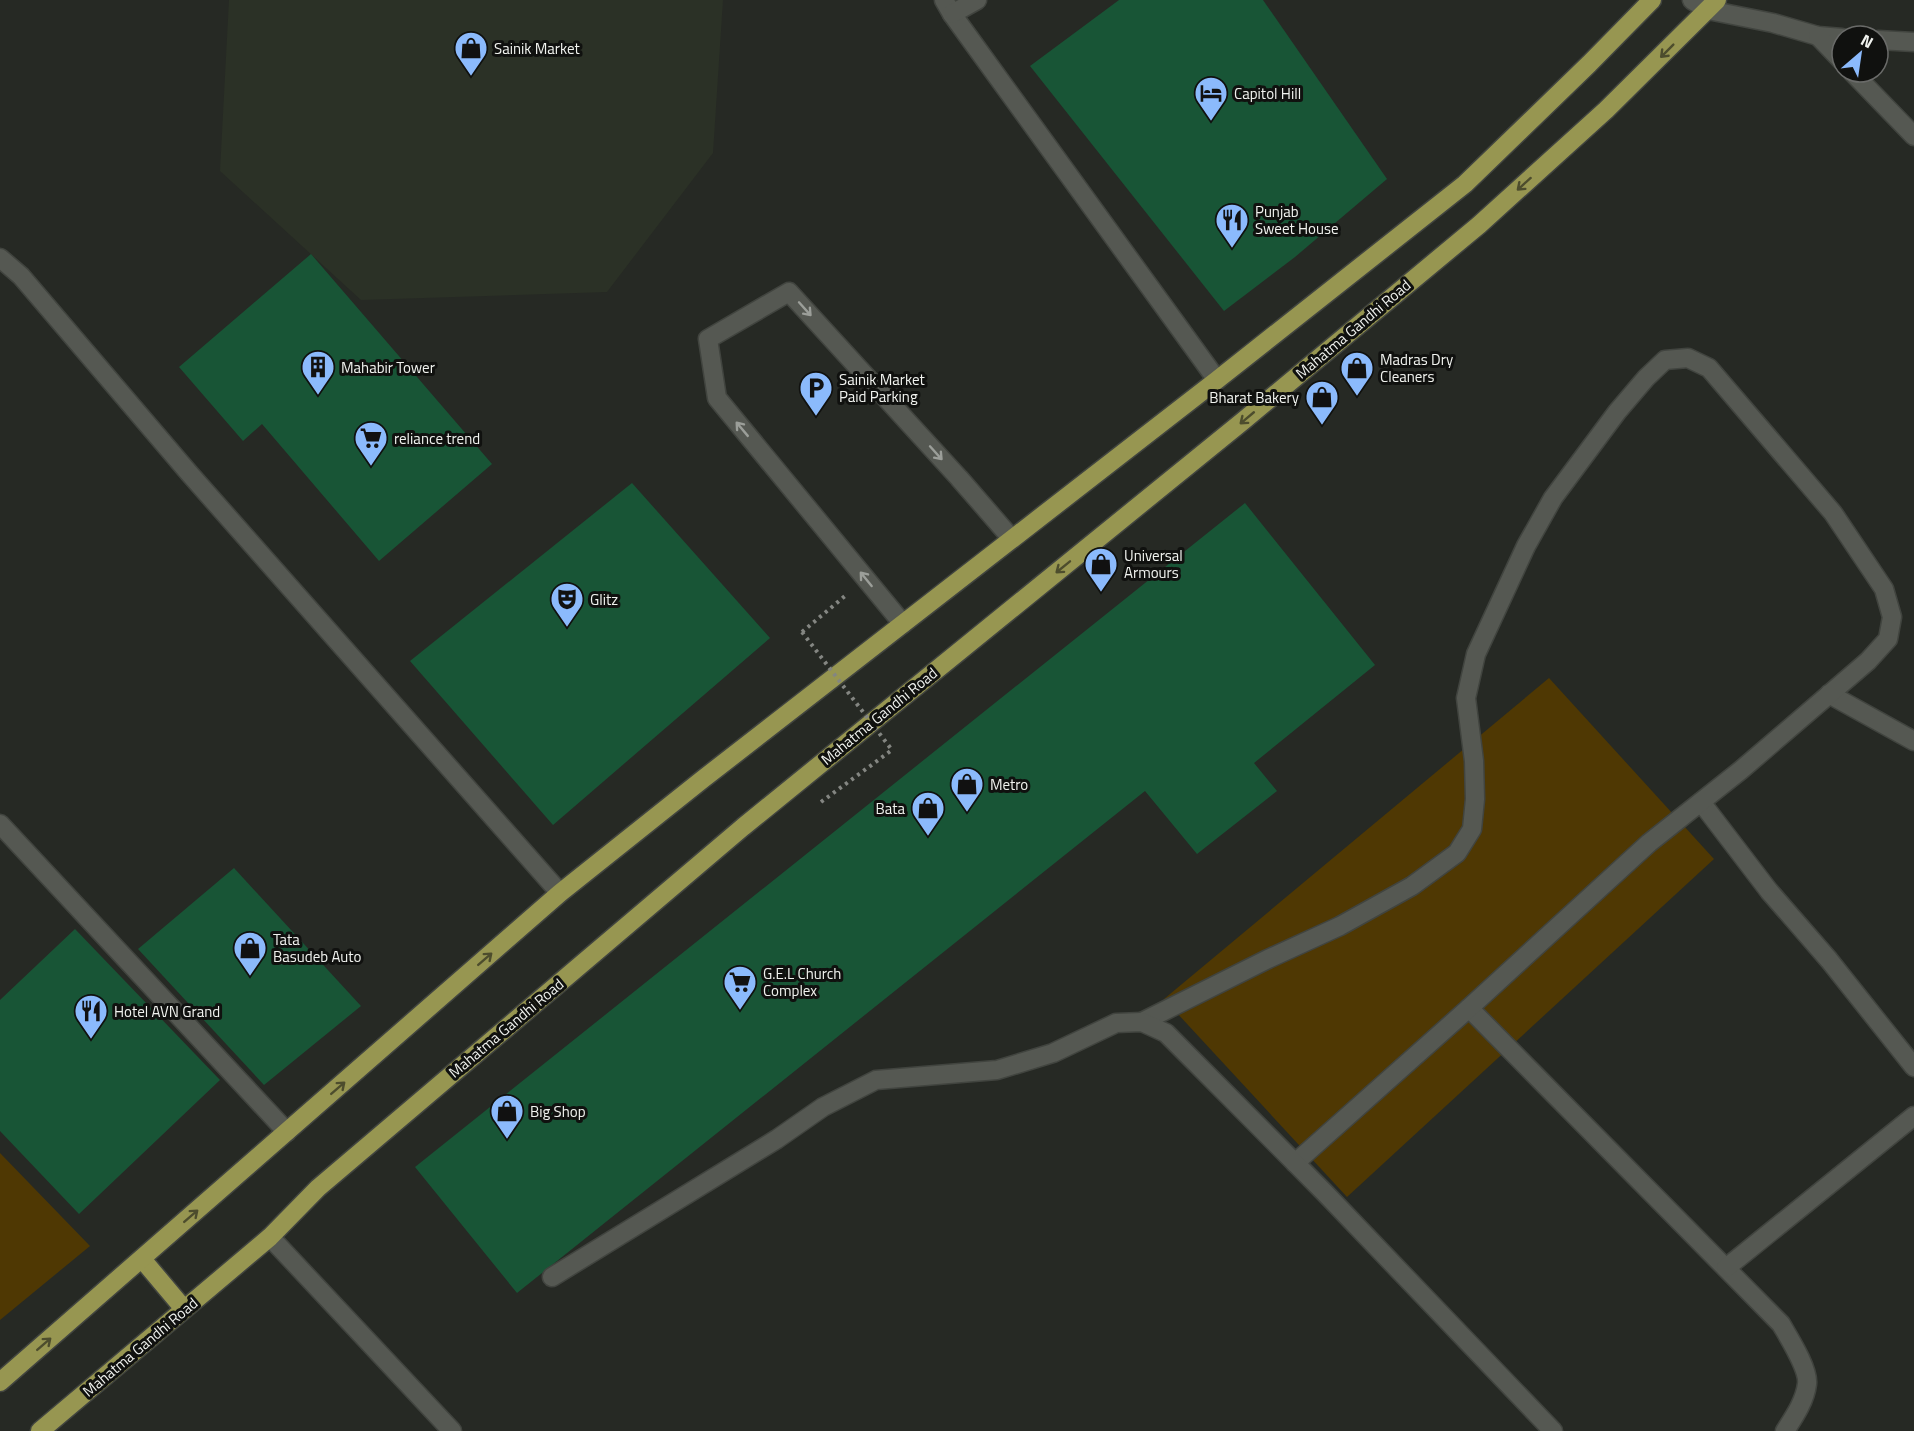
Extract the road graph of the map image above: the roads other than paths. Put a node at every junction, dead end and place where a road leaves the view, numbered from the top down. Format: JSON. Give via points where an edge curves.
{"nodes":[{"id":1,"x":977,"y":0,"type":"edge"},
{"id":2,"x":1652,"y":0,"type":"edge"},
{"id":3,"x":1692,"y":0,"type":"edge"},
{"id":4,"x":1712,"y":5,"type":"edge"},
{"id":5,"x":948,"y":7,"type":"edge"},
{"id":6,"x":1818,"y":36,"type":"junction"},
{"id":7,"x":1830,"y":37,"type":"edge"},
{"id":8,"x":1890,"y":41,"type":"edge"},
{"id":9,"x":1914,"y":42,"type":"edge"},
{"id":10,"x":1830,"y":48,"type":"edge"},
{"id":11,"x":1864,"y":84,"type":"edge"},
{"id":12,"x":1914,"y":136,"type":"edge"},
{"id":13,"x":0,"y":258,"type":"edge"},
{"id":14,"x":1217,"y":380,"type":"junction"},
{"id":15,"x":1012,"y":539,"type":"junction"},
{"id":16,"x":903,"y":624,"type":"junction"},
{"id":17,"x":1829,"y":694,"type":"junction"},
{"id":18,"x":1914,"y":741,"type":"edge"},
{"id":19,"x":1701,"y":802,"type":"junction"},
{"id":20,"x":0,"y":824,"type":"edge"},
{"id":21,"x":560,"y":893,"type":"junction"},
{"id":22,"x":1469,"y":1008,"type":"junction"},
{"id":23,"x":1142,"y":1022,"type":"junction"},
{"id":24,"x":1914,"y":1067,"type":"edge"},
{"id":25,"x":1914,"y":1116,"type":"edge"},
{"id":26,"x":287,"y":1132,"type":"junction"},
{"id":27,"x":1295,"y":1163,"type":"junction"},
{"id":28,"x":270,"y":1237,"type":"junction"},
{"id":29,"x":142,"y":1259,"type":"junction"},
{"id":30,"x":1726,"y":1268,"type":"junction"},
{"id":31,"x":552,"y":1277,"type":"dead end"},
{"id":32,"x":184,"y":1309,"type":"junction"},
{"id":33,"x":0,"y":1382,"type":"edge"},
{"id":34,"x":40,"y":1431,"type":"edge"},
{"id":35,"x":452,"y":1431,"type":"edge"},
{"id":36,"x":1553,"y":1431,"type":"edge"},
{"id":37,"x":1785,"y":1431,"type":"edge"}],
"edges":[{"from":1,"to":5,"type":"street"},
{"from":2,"to":14,"type":"main road","via":[[1465,184]]},
{"from":3,"to":4,"type":"street"},
{"from":4,"to":6,"type":"street"},
{"from":4,"to":28,"type":"main road","name":"Mahatma Gandhi Road","one_way":true,"via":[[1606,110],[1479,225],[743,827],[318,1188]]},
{"from":5,"to":14,"type":"street"},
{"from":6,"to":7,"type":"street"},
{"from":6,"to":10,"type":"street"},
{"from":8,"to":9,"type":"street"},
{"from":11,"to":12,"type":"street"},
{"from":13,"to":21,"type":"street","via":[[21,276],[196,481]]},
{"from":14,"to":15,"type":"main road"},
{"from":15,"to":16,"type":"main road"},
{"from":16,"to":15,"type":"street","one_way":true,"via":[[717,398],[708,339],[789,292]]},
{"from":16,"to":21,"type":"main road"},
{"from":17,"to":18,"type":"street"},
{"from":17,"to":19,"type":"street"},
{"from":17,"to":23,"type":"street","via":[[1887,639],[1892,617],[1884,589],[1833,513],[1709,368],[1688,358],[1665,360],[1617,412],[1553,498],[1476,654],[1466,699],[1474,760],[1472,829],[1456,853],[1412,886],[1340,926]]},
{"from":19,"to":22,"type":"street","via":[[1649,843]]},
{"from":19,"to":24,"type":"street"},
{"from":20,"to":26,"type":"street"},
{"from":26,"to":21,"type":"main road","one_way":true},
{"from":22,"to":27,"type":"street"},
{"from":22,"to":30,"type":"street"},
{"from":23,"to":27,"type":"street","via":[[1166,1033]]},
{"from":23,"to":31,"type":"street","via":[[1116,1023],[1053,1053],[997,1070],[876,1080],[823,1107]]},
{"from":25,"to":30,"type":"street"},
{"from":29,"to":26,"type":"main road","one_way":true},
{"from":27,"to":36,"type":"street"},
{"from":28,"to":32,"type":"main road","name":"Mahatma Gandhi Road"},
{"from":28,"to":35,"type":"street"},
{"from":29,"to":32,"type":"main road"},
{"from":33,"to":29,"type":"main road","one_way":true},
{"from":30,"to":37,"type":"street","via":[[1781,1324],[1801,1360],[1808,1383],[1799,1409]]},
{"from":32,"to":34,"type":"main road","name":"Mahatma Gandhi Road"}]}
